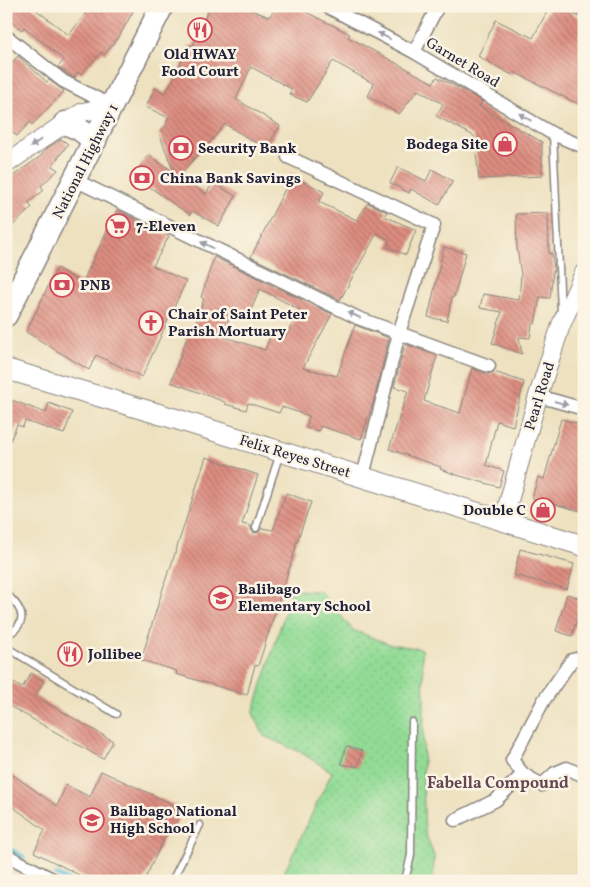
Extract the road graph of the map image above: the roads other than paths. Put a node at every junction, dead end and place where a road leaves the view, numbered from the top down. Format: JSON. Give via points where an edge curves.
{"nodes":[{"id":1,"x":162,"y":6,"type":"edge"},
{"id":2,"x":326,"y":6,"type":"edge"},
{"id":3,"x":438,"y":6,"type":"edge"},
{"id":4,"x":6,"y":36,"type":"edge"},
{"id":5,"x":414,"y":52,"type":"junction"},
{"id":6,"x":112,"y":106,"type":"junction"},
{"id":7,"x":65,"y":123,"type":"junction"},
{"id":8,"x":554,"y":134,"type":"junction"},
{"id":9,"x":95,"y":141,"type":"junction"},
{"id":10,"x":584,"y":147,"type":"edge"},
{"id":11,"x":288,"y":157,"type":"dead end"},
{"id":12,"x":6,"y":164,"type":"edge"},
{"id":13,"x":75,"y":180,"type":"junction"},
{"id":14,"x":584,"y":273,"type":"edge"},
{"id":15,"x":6,"y":315,"type":"edge"},
{"id":16,"x":561,"y":325,"type":"junction"},
{"id":17,"x":399,"y":334,"type":"junction"},
{"id":18,"x":489,"y":366,"type":"dead end"},
{"id":19,"x":6,"y":369,"type":"edge"},
{"id":20,"x":538,"y":396,"type":"junction"},
{"id":21,"x":584,"y":409,"type":"edge"},
{"id":22,"x":281,"y":452,"type":"junction"},
{"id":23,"x":363,"y":476,"type":"junction"},
{"id":24,"x":503,"y":522,"type":"junction"},
{"id":25,"x":256,"y":528,"type":"dead end"},
{"id":26,"x":584,"y":546,"type":"edge"},
{"id":27,"x":6,"y":594,"type":"edge"},
{"id":28,"x":6,"y":636,"type":"edge"},
{"id":29,"x":6,"y":647,"type":"edge"},
{"id":30,"x":584,"y":657,"type":"edge"},
{"id":31,"x":116,"y":714,"type":"dead end"},
{"id":32,"x":412,"y":722,"type":"dead end"},
{"id":33,"x":523,"y":774,"type":"junction"},
{"id":34,"x":584,"y":776,"type":"edge"},
{"id":35,"x":455,"y":820,"type":"dead end"},
{"id":36,"x":200,"y":825,"type":"dead end"},
{"id":37,"x":6,"y":855,"type":"edge"},
{"id":38,"x":56,"y":881,"type":"edge"},
{"id":39,"x":172,"y":881,"type":"edge"},
{"id":40,"x":405,"y":881,"type":"edge"}],
"edges":[{"from":1,"to":6,"type":"highway","name":"National Highway 1"},
{"from":5,"to":2,"type":"street","name":"Garnet Road","one_way":true},
{"from":3,"to":5,"type":"street"},
{"from":4,"to":6,"type":"street","via":[[63,81]]},
{"from":8,"to":5,"type":"street","name":"Garnet Road","one_way":true},
{"from":6,"to":7,"type":"street","via":[[83,112]]},
{"from":6,"to":9,"type":"highway","name":"National Highway 1"},
{"from":7,"to":9,"type":"highway"},
{"from":7,"to":12,"type":"street","one_way":true},
{"from":8,"to":10,"type":"street","name":"Garnet Road"},
{"from":8,"to":16,"type":"lane"},
{"from":9,"to":13,"type":"highway","name":"National Highway 1"},
{"from":11,"to":17,"type":"street","via":[[434,225]]},
{"from":13,"to":15,"type":"highway","name":"National Highway 1"},
{"from":17,"to":13,"type":"street","one_way":true,"via":[[358,318]]},
{"from":14,"to":16,"type":"street","name":"Pearl Road"},
{"from":16,"to":20,"type":"street","name":"Pearl Road"},
{"from":17,"to":18,"type":"street"},
{"from":17,"to":23,"type":"street"},
{"from":19,"to":22,"type":"main road","name":"Felix Reyes Street"},
{"from":20,"to":21,"type":"street","one_way":true},
{"from":20,"to":24,"type":"street","name":"Pearl Road"},
{"from":22,"to":23,"type":"main road","name":"Felix Reyes Street"},
{"from":22,"to":25,"type":"lane"},
{"from":23,"to":24,"type":"main road","name":"Felix Reyes Street"},
{"from":24,"to":26,"type":"main road","name":"Felix Reyes Street"},
{"from":27,"to":28,"type":"lane","via":[[22,613],[16,631]]},
{"from":29,"to":31,"type":"lane"},
{"from":30,"to":33,"type":"street","via":[[572,660],[544,700],[512,760]]},
{"from":32,"to":40,"type":"lane","via":[[411,855]]},
{"from":33,"to":34,"type":"street","via":[[542,784],[555,773],[568,768]]},
{"from":33,"to":35,"type":"street","via":[[496,800]]},
{"from":36,"to":39,"type":"lane"},
{"from":37,"to":38,"type":"street"}]}
